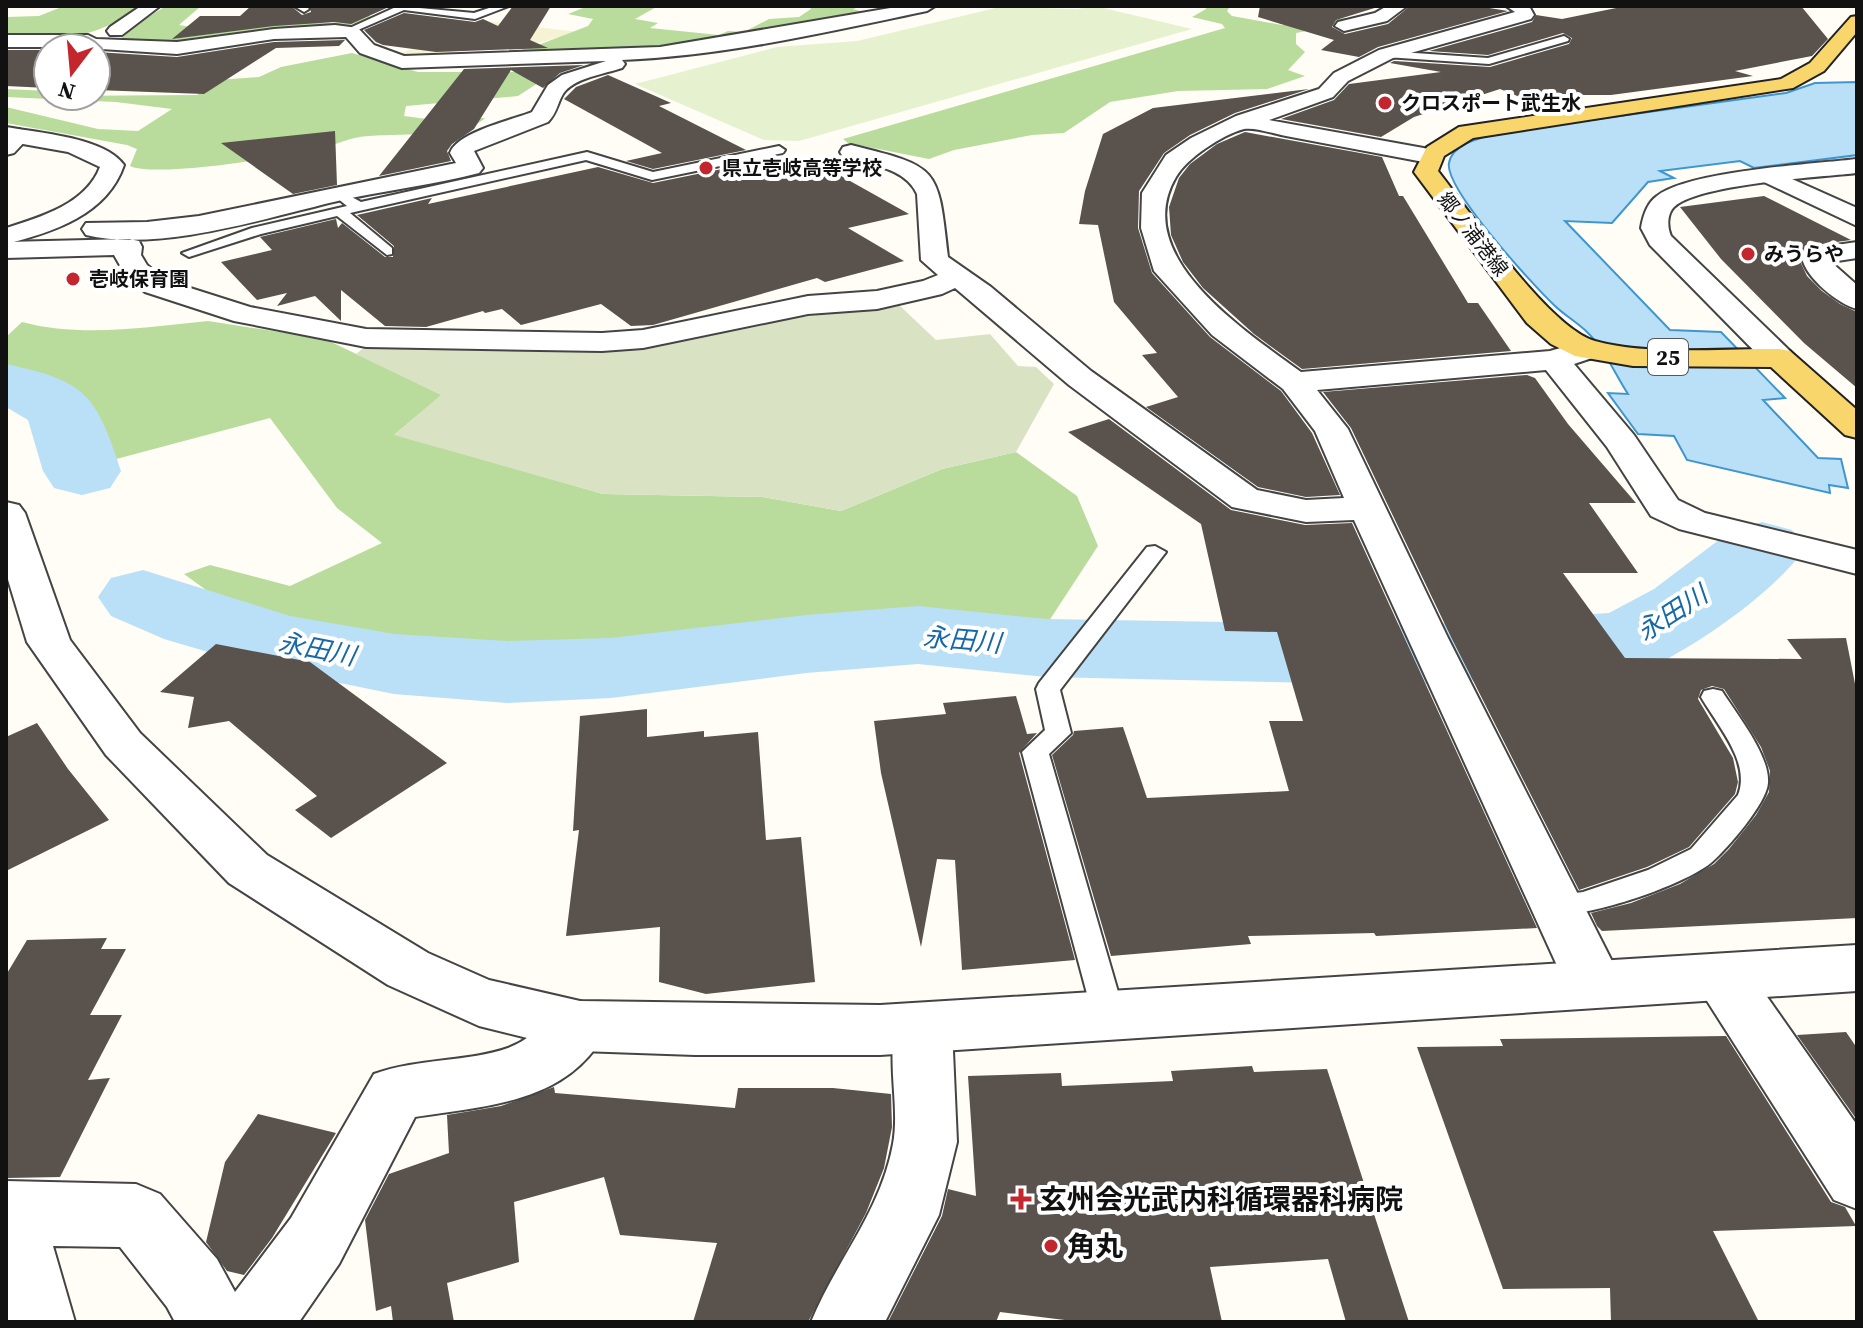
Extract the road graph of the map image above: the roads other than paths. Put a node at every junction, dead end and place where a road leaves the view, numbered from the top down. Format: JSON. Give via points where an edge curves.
{"nodes":[{"id":1,"x":152,"y":6,"type":"edge"},
{"id":2,"x":404,"y":6,"type":"edge"},
{"id":3,"x":504,"y":6,"type":"edge"},
{"id":4,"x":927,"y":6,"type":"edge"},
{"id":5,"x":1399,"y":6,"type":"edge"},
{"id":6,"x":1514,"y":6,"type":"edge"},
{"id":7,"x":1857,"y":21,"type":"edge"},
{"id":8,"x":1344,"y":26,"type":"dead end"},
{"id":9,"x":348,"y":31,"type":"junction"},
{"id":10,"x":112,"y":32,"type":"edge"},
{"id":11,"x":1564,"y":39,"type":"dead end"},
{"id":12,"x":6,"y":41,"type":"edge"},
{"id":13,"x":32,"y":42,"type":"edge"},
{"id":14,"x":112,"y":45,"type":"edge"},
{"id":15,"x":660,"y":53,"type":"junction"},
{"id":16,"x":1386,"y":54,"type":"junction"},
{"id":17,"x":32,"y":60,"type":"edge"},
{"id":18,"x":22,"y":63,"type":"dead end"},
{"id":19,"x":1244,"y":121,"type":"junction"},
{"id":20,"x":10,"y":139,"type":"edge"},
{"id":21,"x":779,"y":150,"type":"dead end"},
{"id":22,"x":851,"y":152,"type":"dead end"},
{"id":23,"x":1429,"y":156,"type":"junction"},
{"id":24,"x":1857,"y":166,"type":"edge"},
{"id":25,"x":1772,"y":177,"type":"junction"},
{"id":26,"x":346,"y":204,"type":"junction"},
{"id":27,"x":271,"y":209,"type":"junction"},
{"id":28,"x":1857,"y":218,"type":"edge"},
{"id":29,"x":45,"y":223,"type":"junction"},
{"id":30,"x":6,"y":236,"type":"edge"},
{"id":31,"x":129,"y":247,"type":"junction"},
{"id":32,"x":6,"y":250,"type":"edge"},
{"id":33,"x":1857,"y":250,"type":"edge"},
{"id":34,"x":387,"y":251,"type":"dead end"},
{"id":35,"x":189,"y":253,"type":"dead end"},
{"id":36,"x":958,"y":276,"type":"junction"},
{"id":37,"x":1857,"y":300,"type":"edge"},
{"id":38,"x":1570,"y":354,"type":"junction"},
{"id":39,"x":1765,"y":358,"type":"junction"},
{"id":40,"x":1294,"y":382,"type":"junction"},
{"id":41,"x":1857,"y":428,"type":"edge"},
{"id":42,"x":1367,"y":508,"type":"junction"},
{"id":43,"x":6,"y":513,"type":"edge"},
{"id":44,"x":1155,"y":552,"type":"dead end"},
{"id":45,"x":1857,"y":562,"type":"edge"},
{"id":46,"x":1713,"y":697,"type":"dead end"},
{"id":47,"x":1555,"y":905,"type":"junction"},
{"id":48,"x":1857,"y":968,"type":"edge"},
{"id":49,"x":1722,"y":977,"type":"junction"},
{"id":50,"x":1594,"y":983,"type":"junction"},
{"id":51,"x":1109,"y":1016,"type":"junction"},
{"id":52,"x":580,"y":1026,"type":"junction"},
{"id":53,"x":923,"y":1028,"type":"junction"},
{"id":54,"x":1857,"y":1179,"type":"edge"},
{"id":55,"x":9,"y":1213,"type":"edge"},
{"id":56,"x":39,"y":1322,"type":"edge"},
{"id":57,"x":213,"y":1322,"type":"edge"},
{"id":58,"x":257,"y":1322,"type":"edge"},
{"id":59,"x":847,"y":1322,"type":"edge"}],
"edges":[{"from":1,"to":10,"type":"street"},
{"from":2,"to":3,"type":"lane","via":[[475,16]]},
{"from":2,"to":9,"type":"lane"},
{"from":4,"to":15,"type":"street"},
{"from":5,"to":8,"type":"street","via":[[1381,17]]},
{"from":6,"to":16,"type":"street","via":[[1525,15]]},
{"from":7,"to":23,"type":"main road","via":[[1817,67],[1786,84],[1467,132]]},
{"from":9,"to":14,"type":"street","via":[[177,48]]},
{"from":9,"to":15,"type":"street","via":[[367,49],[402,62]]},
{"from":11,"to":16,"type":"lane","via":[[1489,61]]},
{"from":12,"to":13,"type":"street"},
{"from":15,"to":26,"type":"street","via":[[569,79],[555,89],[540,117],[463,148],[471,168],[400,179]]},
{"from":16,"to":19,"type":"street","via":[[1341,77],[1326,93]]},
{"from":17,"to":18,"type":"street"},
{"from":19,"to":23,"type":"street"},
{"from":19,"to":40,"type":"street","via":[[1174,160],[1154,193],[1154,228],[1168,271],[1223,329]]},
{"from":20,"to":29,"type":"street","via":[[102,157],[112,165],[108,182],[98,193]]},
{"from":21,"to":26,"type":"lane","via":[[652,176],[587,156]]},
{"from":22,"to":36,"type":"street","via":[[912,170],[924,183],[935,260]]},
{"from":23,"to":38,"type":"main road","name":"郷ノ浦港線","number":"25","via":[[1426,172],[1439,191]]},
{"from":24,"to":25,"type":"street"},
{"from":25,"to":28,"type":"street"},
{"from":25,"to":39,"type":"street","via":[[1677,195],[1659,210],[1654,228]]},
{"from":26,"to":27,"type":"street"},
{"from":26,"to":34,"type":"lane"},
{"from":26,"to":35,"type":"lane"},
{"from":27,"to":29,"type":"street","via":[[198,225],[136,231]]},
{"from":27,"to":31,"type":"street","via":[[280,215],[278,220],[205,238]]},
{"from":29,"to":30,"type":"street"},
{"from":31,"to":32,"type":"street"},
{"from":31,"to":36,"type":"street","via":[[127,255],[136,270],[155,286],[244,315],[366,338],[643,339],[808,305],[877,300],[932,288]]},
{"from":33,"to":37,"type":"street","via":[[1816,258],[1818,267]]},
{"from":36,"to":42,"type":"street","via":[[1080,378],[1245,499],[1306,511]]},
{"from":38,"to":39,"type":"main road","name":"郷ノ浦港線","number":"25"},
{"from":38,"to":40,"type":"street"},
{"from":38,"to":45,"type":"street","via":[[1664,508],[1692,521]]},
{"from":39,"to":41,"type":"main road"},
{"from":40,"to":42,"type":"street","via":[[1331,429]]},
{"from":42,"to":47,"type":"street"},
{"from":43,"to":52,"type":"street","via":[[49,642],[123,744],[248,869],[408,969],[479,1002]]},
{"from":44,"to":51,"type":"lane","via":[[1048,689],[1058,733],[1035,752]]},
{"from":46,"to":47,"type":"lane","via":[[1754,765],[1750,799],[1701,856],[1658,878],[1583,903]]},
{"from":47,"to":50,"type":"street"},
{"from":48,"to":49,"type":"street"},
{"from":49,"to":50,"type":"street"},
{"from":49,"to":54,"type":"street"},
{"from":50,"to":51,"type":"street"},
{"from":51,"to":53,"type":"street"},
{"from":52,"to":53,"type":"street"},
{"from":52,"to":58,"type":"street","via":[[551,1057],[510,1075],[396,1093],[315,1241]]},
{"from":53,"to":59,"type":"street","via":[[925,1142],[906,1215]]},
{"from":55,"to":56,"type":"street"},
{"from":55,"to":57,"type":"street","via":[[136,1216],[192,1283]]}]}
